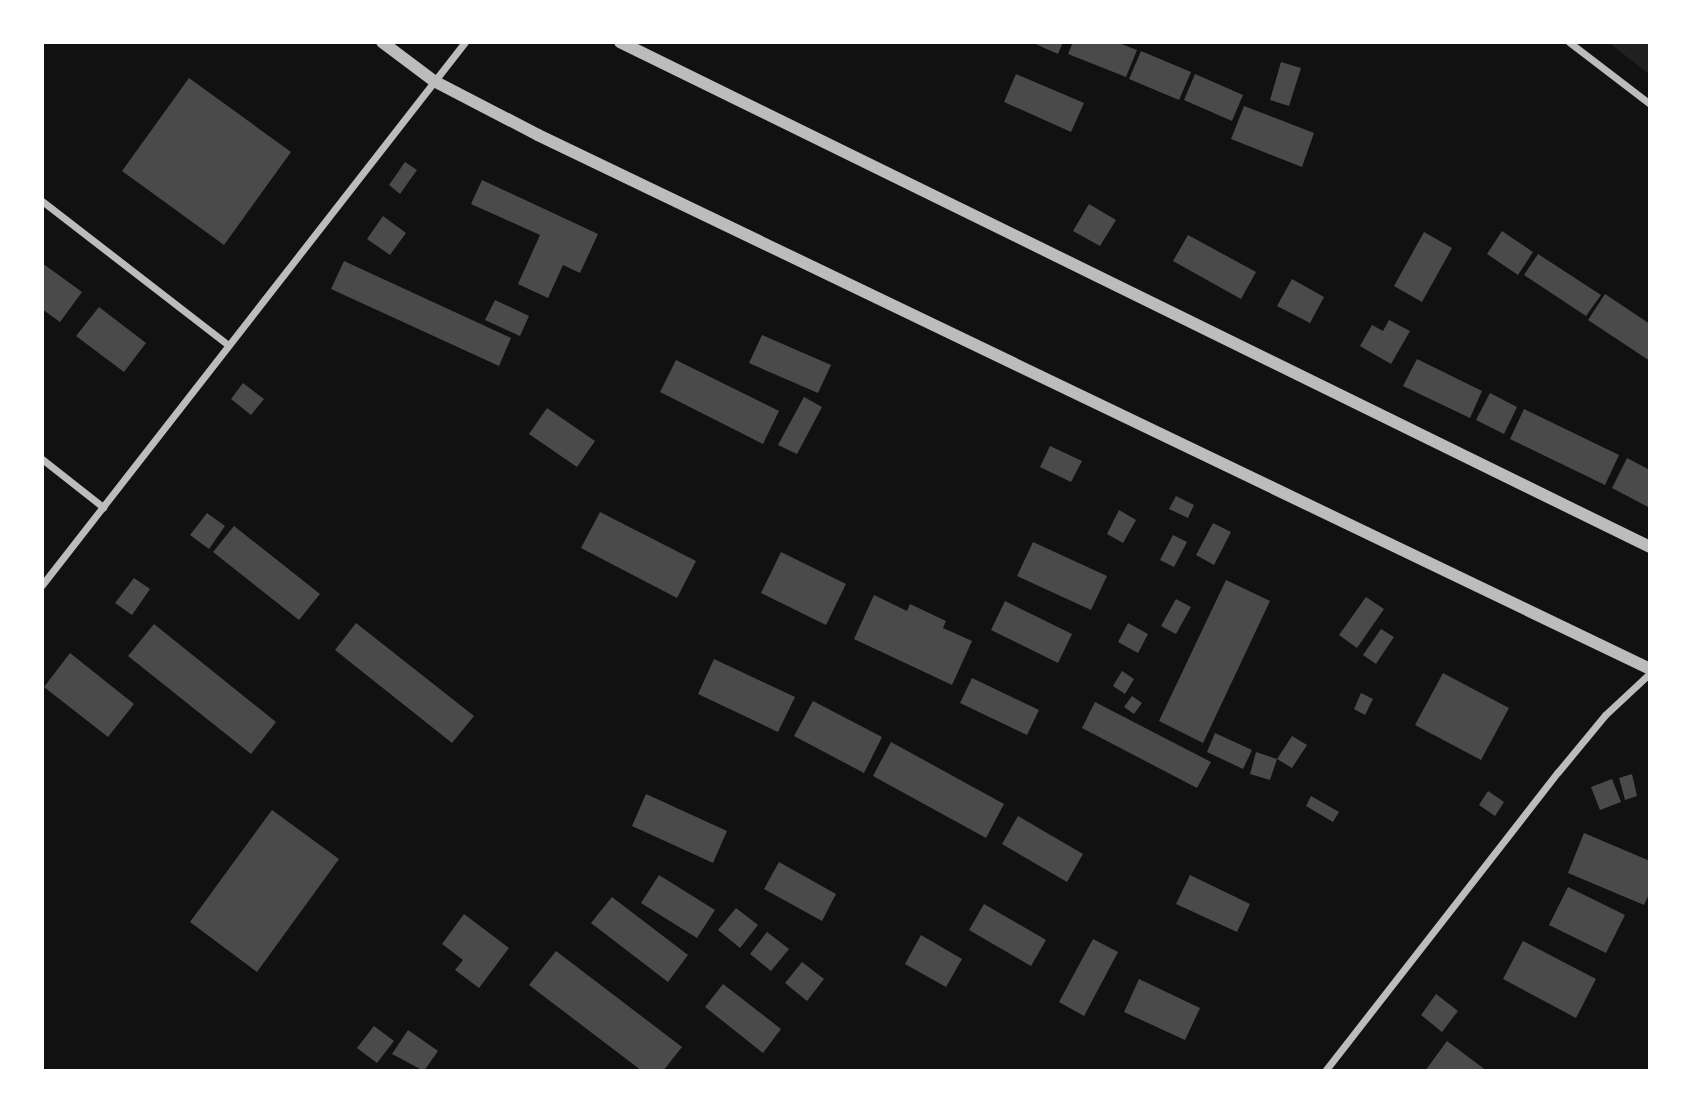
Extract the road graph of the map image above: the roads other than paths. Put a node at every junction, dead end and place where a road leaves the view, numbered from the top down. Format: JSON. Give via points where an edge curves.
{"nodes":[{"id":1,"x":382,"y":42,"type":"edge"},
{"id":2,"x":464,"y":42,"type":"edge"},
{"id":3,"x":620,"y":42,"type":"edge"},
{"id":4,"x":1569,"y":42,"type":"edge"},
{"id":5,"x":434,"y":81,"type":"junction"},
{"id":6,"x":1650,"y":104,"type":"edge"},
{"id":7,"x":42,"y":201,"type":"edge"},
{"id":8,"x":228,"y":345,"type":"junction"},
{"id":9,"x":42,"y":459,"type":"edge"},
{"id":10,"x":103,"y":507,"type":"junction"},
{"id":11,"x":1650,"y":547,"type":"edge"},
{"id":12,"x":42,"y":585,"type":"edge"},
{"id":13,"x":1650,"y":671,"type":"edge"},
{"id":14,"x":1325,"y":1071,"type":"edge"}],
"edges":[{"from":1,"to":5,"type":"street"},
{"from":2,"to":5,"type":"street"},
{"from":3,"to":11,"type":"street"},
{"from":4,"to":6,"type":"street"},
{"from":5,"to":8,"type":"street"},
{"from":5,"to":13,"type":"street"},
{"from":7,"to":8,"type":"street"},
{"from":8,"to":10,"type":"street"},
{"from":9,"to":10,"type":"street"},
{"from":10,"to":12,"type":"street"},
{"from":13,"to":14,"type":"street","via":[[1605,715],[1558,772]]}]}
